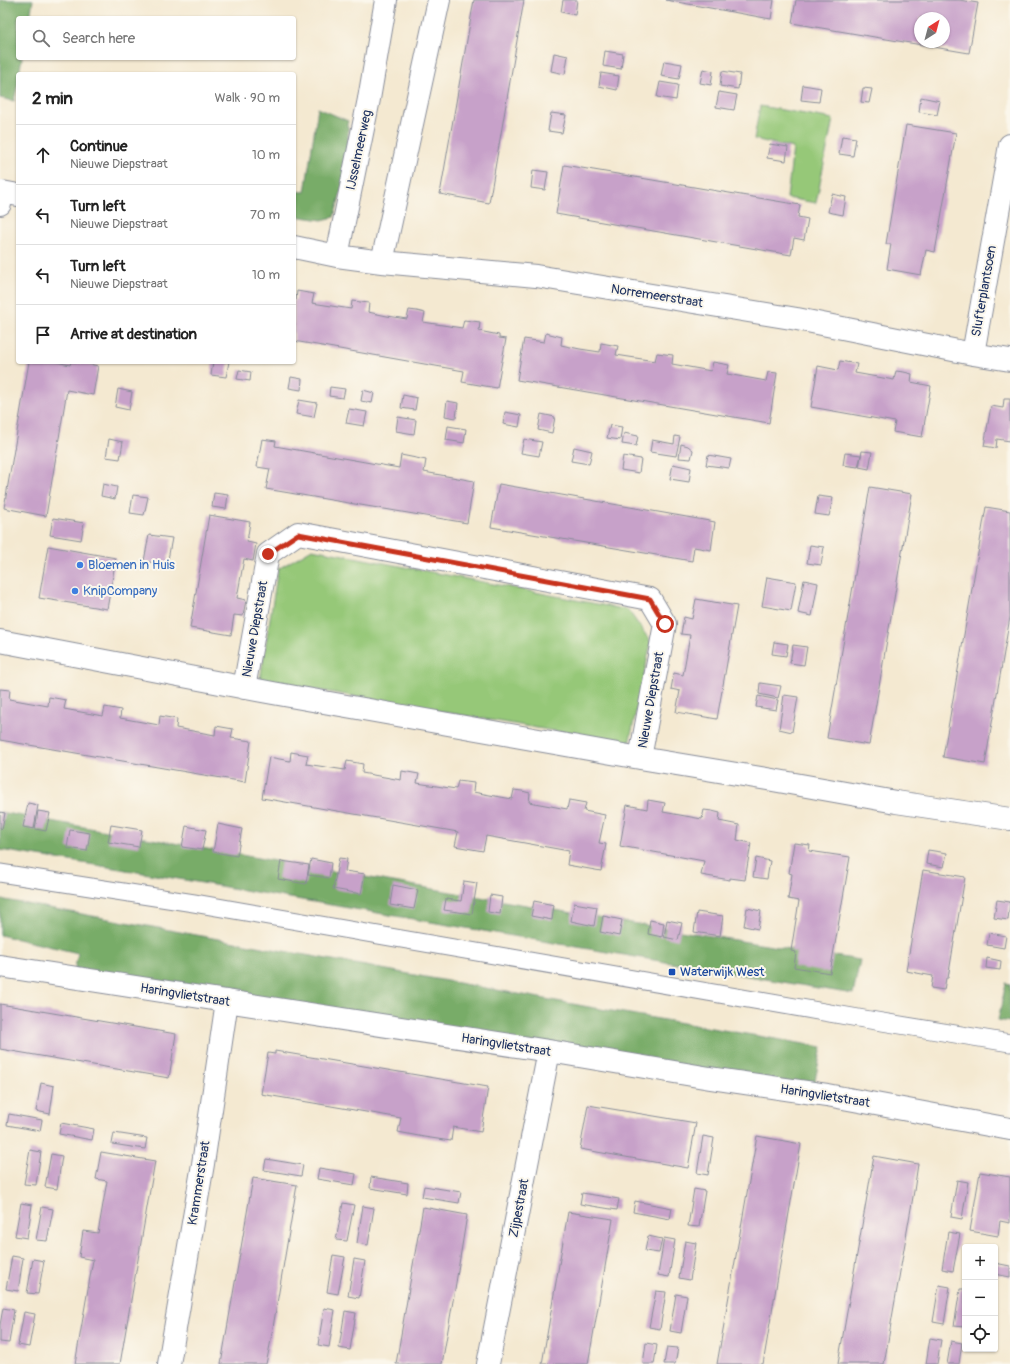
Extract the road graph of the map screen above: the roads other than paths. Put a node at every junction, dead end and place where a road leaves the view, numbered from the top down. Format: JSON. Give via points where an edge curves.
{"nodes":[{"id":1,"x":386,"y":0,"type":"edge"},
{"id":2,"x":439,"y":0,"type":"edge"},
{"id":3,"x":1010,"y":145,"type":"edge"},
{"id":4,"x":16,"y":195,"type":"edge"},
{"id":5,"x":0,"y":204,"type":"edge"},
{"id":6,"x":296,"y":247,"type":"edge"},
{"id":7,"x":337,"y":256,"type":"junction"},
{"id":8,"x":382,"y":262,"type":"junction"},
{"id":9,"x":973,"y":354,"type":"junction"},
{"id":10,"x":1010,"y":360,"type":"edge"},
{"id":11,"x":0,"y":641,"type":"edge"},
{"id":12,"x":244,"y":688,"type":"junction"},
{"id":13,"x":640,"y":758,"type":"junction"},
{"id":14,"x":1010,"y":819,"type":"edge"},
{"id":15,"x":0,"y":873,"type":"edge"},
{"id":16,"x":0,"y":966,"type":"edge"},
{"id":17,"x":226,"y":1001,"type":"junction"},
{"id":18,"x":1010,"y":1043,"type":"edge"},
{"id":19,"x":549,"y":1051,"type":"junction"},
{"id":20,"x":1010,"y":1129,"type":"edge"},
{"id":21,"x":169,"y":1364,"type":"edge"},
{"id":22,"x":488,"y":1364,"type":"edge"}],
"edges":[{"from":1,"to":7,"type":"street","name":"IJsselmeerweg"},
{"from":2,"to":8,"type":"street"},
{"from":3,"to":9,"type":"street","name":"Slufterplantsoen"},
{"from":4,"to":5,"type":"street","via":[[2,192]]},
{"from":6,"to":7,"type":"street"},
{"from":7,"to":8,"type":"street","name":"Norremeerstraat"},
{"from":8,"to":9,"type":"street","name":"Norremeerstraat","via":[[536,276],[797,318]]},
{"from":9,"to":10,"type":"street","name":"Slufterplantsoen"},
{"from":11,"to":12,"type":"street","name":"Nieuwe Diepstraat"},
{"from":12,"to":13,"type":"street","name":"Nieuwe Diepstraat"},
{"from":12,"to":13,"type":"street","name":"Nieuwe Diepstraat","via":[[268,554],[298,534],[650,599],[665,624]]},
{"from":13,"to":14,"type":"street","name":"Nieuwe Diepstraat"},
{"from":15,"to":18,"type":"lane","via":[[202,904],[864,1020]]},
{"from":16,"to":17,"type":"street","name":"Haringvlietstraat"},
{"from":17,"to":19,"type":"street","name":"Haringvlietstraat"},
{"from":17,"to":21,"type":"street","name":"Krammerstraat","via":[[202,1172]]},
{"from":19,"to":20,"type":"street","name":"Haringvlietstraat","via":[[827,1095]]},
{"from":19,"to":22,"type":"street","name":"Zijpestraat"}]}
